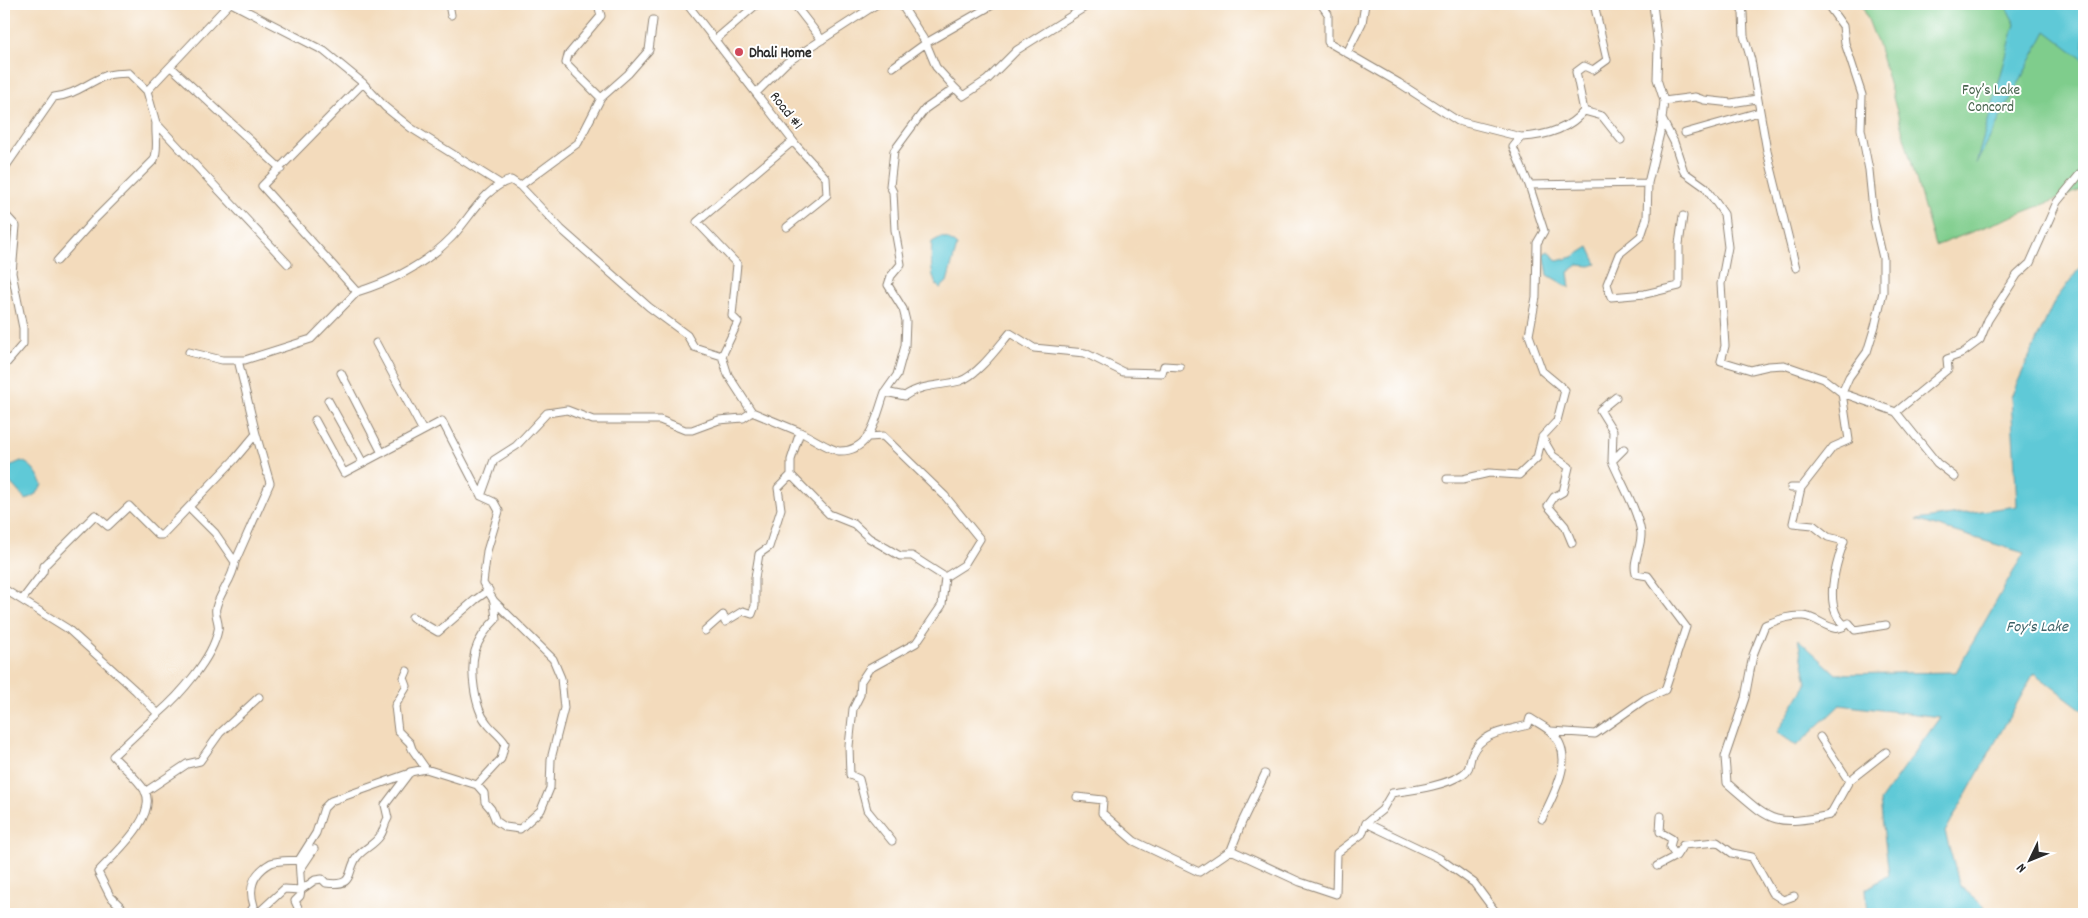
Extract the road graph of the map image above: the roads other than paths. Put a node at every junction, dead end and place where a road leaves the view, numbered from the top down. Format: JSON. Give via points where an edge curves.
{"nodes":[{"id":1,"x":229,"y":4,"type":"edge"},
{"id":2,"x":233,"y":4,"type":"edge"},
{"id":3,"x":449,"y":4,"type":"edge"},
{"id":4,"x":598,"y":4,"type":"edge"},
{"id":5,"x":686,"y":4,"type":"edge"},
{"id":6,"x":757,"y":4,"type":"edge"},
{"id":7,"x":794,"y":4,"type":"edge"},
{"id":8,"x":877,"y":4,"type":"edge"},
{"id":9,"x":901,"y":4,"type":"edge"},
{"id":10,"x":994,"y":4,"type":"edge"},
{"id":11,"x":1090,"y":4,"type":"edge"},
{"id":12,"x":1321,"y":4,"type":"edge"},
{"id":13,"x":1365,"y":4,"type":"edge"},
{"id":14,"x":1594,"y":4,"type":"edge"},
{"id":15,"x":1653,"y":4,"type":"edge"},
{"id":16,"x":1740,"y":4,"type":"edge"},
{"id":17,"x":1827,"y":4,"type":"edge"},
{"id":18,"x":451,"y":15,"type":"dead end"},
{"id":19,"x":653,"y":20,"type":"dead end"},
{"id":20,"x":715,"y":40,"type":"junction"},
{"id":21,"x":822,"y":40,"type":"junction"},
{"id":22,"x":926,"y":44,"type":"junction"},
{"id":23,"x":1347,"y":53,"type":"junction"},
{"id":24,"x":171,"y":67,"type":"junction"},
{"id":25,"x":894,"y":67,"type":"dead end"},
{"id":26,"x":363,"y":83,"type":"junction"},
{"id":27,"x":955,"y":88,"type":"junction"},
{"id":28,"x":147,"y":91,"type":"junction"},
{"id":29,"x":756,"y":93,"type":"junction"},
{"id":30,"x":601,"y":98,"type":"junction"},
{"id":31,"x":1757,"y":99,"type":"junction"},
{"id":32,"x":1664,"y":101,"type":"junction"},
{"id":33,"x":1584,"y":112,"type":"junction"},
{"id":34,"x":1758,"y":112,"type":"junction"},
{"id":35,"x":1662,"y":119,"type":"junction"},
{"id":36,"x":156,"y":122,"type":"junction"},
{"id":37,"x":1685,"y":133,"type":"dead end"},
{"id":38,"x":1521,"y":137,"type":"junction"},
{"id":39,"x":1621,"y":140,"type":"dead end"},
{"id":40,"x":793,"y":141,"type":"junction"},
{"id":41,"x":4,"y":169,"type":"edge"},
{"id":42,"x":280,"y":169,"type":"junction"},
{"id":43,"x":2084,"y":169,"type":"edge"},
{"id":44,"x":1648,"y":182,"type":"junction"},
{"id":45,"x":499,"y":184,"type":"junction"},
{"id":46,"x":1529,"y":185,"type":"junction"},
{"id":47,"x":520,"y":186,"type":"junction"},
{"id":48,"x":4,"y":213,"type":"edge"},
{"id":49,"x":1682,"y":216,"type":"dead end"},
{"id":50,"x":787,"y":227,"type":"dead end"},
{"id":51,"x":57,"y":261,"type":"dead end"},
{"id":52,"x":288,"y":264,"type":"dead end"},
{"id":53,"x":1796,"y":268,"type":"dead end"},
{"id":54,"x":357,"y":292,"type":"junction"},
{"id":55,"x":376,"y":344,"type":"dead end"},
{"id":56,"x":189,"y":352,"type":"dead end"},
{"id":57,"x":722,"y":356,"type":"junction"},
{"id":58,"x":238,"y":360,"type":"junction"},
{"id":59,"x":4,"y":366,"type":"edge"},
{"id":60,"x":1180,"y":367,"type":"dead end"},
{"id":61,"x":341,"y":373,"type":"dead end"},
{"id":62,"x":885,"y":392,"type":"junction"},
{"id":63,"x":1842,"y":393,"type":"junction"},
{"id":64,"x":1616,"y":397,"type":"dead end"},
{"id":65,"x":328,"y":400,"type":"dead end"},
{"id":66,"x":752,"y":412,"type":"junction"},
{"id":67,"x":1896,"y":412,"type":"junction"},
{"id":68,"x":315,"y":420,"type":"dead end"},
{"id":69,"x":423,"y":431,"type":"junction"},
{"id":70,"x":800,"y":432,"type":"junction"},
{"id":71,"x":256,"y":434,"type":"junction"},
{"id":72,"x":869,"y":437,"type":"junction"},
{"id":73,"x":1542,"y":438,"type":"junction"},
{"id":74,"x":1624,"y":449,"type":"dead end"},
{"id":75,"x":382,"y":453,"type":"junction"},
{"id":76,"x":1612,"y":461,"type":"junction"},
{"id":77,"x":363,"y":463,"type":"junction"},
{"id":78,"x":790,"y":475,"type":"junction"},
{"id":79,"x":1955,"y":477,"type":"dead end"},
{"id":80,"x":1447,"y":479,"type":"dead end"},
{"id":81,"x":1790,"y":488,"type":"dead end"},
{"id":82,"x":1801,"y":488,"type":"junction"},
{"id":83,"x":481,"y":496,"type":"junction"},
{"id":84,"x":189,"y":507,"type":"junction"},
{"id":85,"x":1572,"y":543,"type":"dead end"},
{"id":86,"x":235,"y":562,"type":"junction"},
{"id":87,"x":944,"y":577,"type":"junction"},
{"id":88,"x":4,"y":590,"type":"edge"},
{"id":89,"x":489,"y":590,"type":"junction"},
{"id":90,"x":22,"y":600,"type":"junction"},
{"id":91,"x":494,"y":601,"type":"junction"},
{"id":92,"x":412,"y":617,"type":"dead end"},
{"id":93,"x":1849,"y":623,"type":"junction"},
{"id":94,"x":1886,"y":625,"type":"dead end"},
{"id":95,"x":705,"y":631,"type":"dead end"},
{"id":96,"x":407,"y":672,"type":"dead end"},
{"id":97,"x":259,"y":697,"type":"dead end"},
{"id":98,"x":158,"y":714,"type":"junction"},
{"id":99,"x":1551,"y":731,"type":"junction"},
{"id":100,"x":1820,"y":737,"type":"dead end"},
{"id":101,"x":1886,"y":752,"type":"dead end"},
{"id":102,"x":426,"y":769,"type":"junction"},
{"id":103,"x":410,"y":772,"type":"junction"},
{"id":104,"x":1266,"y":774,"type":"dead end"},
{"id":105,"x":1849,"y":781,"type":"junction"},
{"id":106,"x":476,"y":785,"type":"junction"},
{"id":107,"x":145,"y":792,"type":"junction"},
{"id":108,"x":1077,"y":797,"type":"dead end"},
{"id":109,"x":1661,"y":816,"type":"dead end"},
{"id":110,"x":1542,"y":819,"type":"dead end"},
{"id":111,"x":1366,"y":823,"type":"junction"},
{"id":112,"x":892,"y":841,"type":"dead end"},
{"id":113,"x":314,"y":849,"type":"dead end"},
{"id":114,"x":1231,"y":850,"type":"junction"},
{"id":115,"x":1676,"y":856,"type":"junction"},
{"id":116,"x":300,"y":860,"type":"junction"},
{"id":117,"x":1657,"y":866,"type":"dead end"},
{"id":118,"x":300,"y":871,"type":"junction"},
{"id":119,"x":284,"y":889,"type":"junction"},
{"id":120,"x":301,"y":890,"type":"junction"},
{"id":121,"x":1794,"y":896,"type":"dead end"},
{"id":122,"x":128,"y":914,"type":"edge"},
{"id":123,"x":249,"y":914,"type":"edge"},
{"id":124,"x":257,"y":914,"type":"edge"},
{"id":125,"x":301,"y":914,"type":"edge"},
{"id":126,"x":1497,"y":914,"type":"edge"}],
"edges":[{"from":1,"to":24,"type":"street"},
{"from":2,"to":26,"type":"street","via":[[324,51]]},
{"from":3,"to":18,"type":"street"},
{"from":4,"to":30,"type":"street","via":[[601,16],[568,55],[566,63]]},
{"from":5,"to":20,"type":"street","name":"Road #1"},
{"from":6,"to":20,"type":"street"},
{"from":7,"to":21,"type":"street"},
{"from":8,"to":21,"type":"street"},
{"from":9,"to":22,"type":"street"},
{"from":10,"to":22,"type":"street"},
{"from":11,"to":27,"type":"street","via":[[1017,50],[988,80],[963,96]]},
{"from":12,"to":23,"type":"street","via":[[1328,14],[1328,42]]},
{"from":13,"to":23,"type":"street","via":[[1362,23]]},
{"from":14,"to":33,"type":"street","via":[[1606,60],[1593,70],[1584,66],[1576,72]]},
{"from":15,"to":32,"type":"street","via":[[1658,47],[1657,80]]},
{"from":16,"to":31,"type":"street"},
{"from":17,"to":63,"type":"street","via":[[1843,26],[1862,95],[1861,128],[1874,220],[1883,258],[1883,292],[1875,326],[1867,352]]},
{"from":19,"to":30,"type":"street","via":[[649,50]]},
{"from":20,"to":29,"type":"street","name":"Road #1"},
{"from":21,"to":29,"type":"street","via":[[786,63]]},
{"from":22,"to":25,"type":"street"},
{"from":22,"to":27,"type":"street","via":[[936,67]]},
{"from":23,"to":38,"type":"street","via":[[1458,121]]},
{"from":24,"to":28,"type":"street"},
{"from":24,"to":42,"type":"street"},
{"from":26,"to":42,"type":"street"},
{"from":26,"to":45,"type":"street","via":[[411,128]]},
{"from":27,"to":62,"type":"street","via":[[925,109],[894,152],[890,186],[901,264],[888,285],[904,309],[906,321],[905,346],[897,375]]},
{"from":28,"to":36,"type":"street"},
{"from":28,"to":41,"type":"street","via":[[129,73],[107,75],[66,96],[54,97]]},
{"from":29,"to":40,"type":"street","name":"Road #1"},
{"from":30,"to":47,"type":"street","via":[[578,143]]},
{"from":31,"to":32,"type":"street","via":[[1731,103],[1695,97]]},
{"from":31,"to":34,"type":"street"},
{"from":32,"to":35,"type":"street"},
{"from":33,"to":38,"type":"street","via":[[1574,123],[1540,136]]},
{"from":33,"to":39,"type":"street","via":[[1602,116]]},
{"from":34,"to":37,"type":"street"},
{"from":34,"to":53,"type":"street"},
{"from":35,"to":44,"type":"street"},
{"from":35,"to":63,"type":"street","via":[[1684,172],[1705,187],[1724,214],[1728,247],[1721,284],[1725,346],[1721,361],[1751,370],[1784,365],[1824,379]]},
{"from":36,"to":51,"type":"street","via":[[154,136],[158,150],[154,160]]},
{"from":36,"to":52,"type":"street"},
{"from":38,"to":46,"type":"street","via":[[1513,147]]},
{"from":40,"to":50,"type":"street","name":"Road #1","via":[[826,178],[827,195]]},
{"from":40,"to":57,"type":"street","via":[[696,222],[738,264],[732,316],[738,322]]},
{"from":42,"to":54,"type":"street","via":[[262,186]]},
{"from":43,"to":67,"type":"street","via":[[2057,202],[2030,263],[2017,275],[1988,320],[1980,340],[1947,359],[1948,369]]},
{"from":44,"to":46,"type":"street"},
{"from":44,"to":49,"type":"street","via":[[1647,218],[1641,236],[1619,254],[1607,284],[1612,297],[1679,286]]},
{"from":45,"to":47,"type":"street","via":[[511,180]]},
{"from":45,"to":54,"type":"street","via":[[451,238],[418,266]]},
{"from":46,"to":73,"type":"street","via":[[1544,231],[1537,243],[1536,297],[1529,335],[1542,371],[1565,390],[1557,421]]},
{"from":47,"to":57,"type":"street","via":[[561,229],[648,307],[687,335],[694,347]]},
{"from":48,"to":59,"type":"street","via":[[16,226],[12,273],[23,328],[23,344]]},
{"from":54,"to":58,"type":"street","via":[[311,339]]},
{"from":55,"to":69,"type":"street"},
{"from":56,"to":58,"type":"street","via":[[222,360]]},
{"from":57,"to":66,"type":"street","via":[[728,375]]},
{"from":58,"to":71,"type":"street"},
{"from":60,"to":62,"type":"street","via":[[1164,366],[1162,373],[1123,372],[1085,353],[1034,348],[1010,333],[986,362],[962,380],[914,389],[905,396]]},
{"from":61,"to":75,"type":"street"},
{"from":62,"to":72,"type":"street"},
{"from":63,"to":67,"type":"street"},
{"from":63,"to":82,"type":"street","via":[[1849,440],[1833,447]]},
{"from":64,"to":76,"type":"street","via":[[1600,410],[1612,431]]},
{"from":65,"to":77,"type":"street"},
{"from":66,"to":70,"type":"street"},
{"from":66,"to":83,"type":"street","via":[[742,418],[719,420],[692,430],[660,420],[593,420],[567,410],[547,413],[516,446],[494,460]]},
{"from":67,"to":79,"type":"street","via":[[1937,463]]},
{"from":68,"to":77,"type":"street","via":[[342,472]]},
{"from":69,"to":75,"type":"street"},
{"from":69,"to":83,"type":"street","via":[[442,421]]},
{"from":70,"to":72,"type":"street","via":[[838,451],[857,448]]},
{"from":70,"to":78,"type":"street"},
{"from":71,"to":84,"type":"street"},
{"from":71,"to":86,"type":"street","via":[[270,484]]},
{"from":72,"to":87,"type":"street","via":[[883,436],[909,459],[980,539],[964,565]]},
{"from":73,"to":80,"type":"street","via":[[1537,458],[1520,475],[1489,473]]},
{"from":73,"to":85,"type":"street","via":[[1553,456],[1568,467],[1563,492],[1548,506],[1565,526]]},
{"from":74,"to":76,"type":"street"},
{"from":75,"to":77,"type":"street"},
{"from":76,"to":99,"type":"street","via":[[1641,533],[1634,567],[1636,574],[1648,576],[1686,627],[1665,690],[1645,699],[1596,734]]},
{"from":78,"to":87,"type":"street","via":[[829,514],[854,524],[869,538],[900,556],[912,556]]},
{"from":78,"to":95,"type":"street","via":[[778,488],[781,509],[769,547],[760,554],[752,614],[743,611],[725,622],[722,614]]},
{"from":81,"to":82,"type":"street"},
{"from":82,"to":93,"type":"street","via":[[1793,523],[1813,525],[1828,537],[1844,541],[1832,602],[1839,620],[1845,625]]},
{"from":83,"to":89,"type":"street","via":[[494,502],[499,511],[483,583]]},
{"from":84,"to":86,"type":"street","via":[[215,533]]},
{"from":84,"to":90,"type":"street","via":[[160,536],[129,506],[108,526],[95,515],[44,566]]},
{"from":86,"to":98,"type":"street","via":[[234,573],[215,609],[219,628],[214,645],[176,698]]},
{"from":87,"to":112,"type":"street","via":[[942,605],[916,643],[869,670],[861,681],[860,695],[853,710],[850,774],[859,779],[867,810]]},
{"from":88,"to":90,"type":"street"},
{"from":89,"to":91,"type":"street"},
{"from":89,"to":92,"type":"street","via":[[438,632]]},
{"from":90,"to":98,"type":"street","via":[[68,629]]},
{"from":91,"to":106,"type":"street","via":[[496,619],[485,630],[475,652],[474,688],[478,708],[505,743],[501,759]]},
{"from":91,"to":106,"type":"street","via":[[553,660],[561,678],[564,708],[551,759],[550,788],[541,810],[520,829],[505,827],[496,821],[492,809],[485,802],[484,793]]},
{"from":93,"to":94,"type":"street","via":[[1855,630]]},
{"from":93,"to":105,"type":"street","via":[[1843,629],[1832,630],[1805,616],[1784,617],[1765,625],[1753,655],[1745,698],[1725,757],[1727,783],[1768,818],[1794,822],[1830,815]]},
{"from":96,"to":102,"type":"street","via":[[404,678],[407,686],[395,706],[398,731],[410,743]]},
{"from":97,"to":107,"type":"street","via":[[220,733],[200,761],[187,764]]},
{"from":98,"to":107,"type":"street","via":[[113,756]]},
{"from":99,"to":110,"type":"street","via":[[1564,752],[1560,781]]},
{"from":99,"to":111,"type":"street","via":[[1530,718],[1528,725],[1485,737],[1463,774],[1441,783],[1392,794],[1382,810]]},
{"from":100,"to":105,"type":"street"},
{"from":101,"to":105,"type":"street"},
{"from":102,"to":103,"type":"street"},
{"from":102,"to":106,"type":"street"},
{"from":103,"to":116,"type":"street","via":[[331,801],[324,808],[316,834]]},
{"from":103,"to":120,"type":"street","via":[[385,805],[388,818],[382,835],[357,857],[350,876],[333,884],[315,880]]},
{"from":104,"to":114,"type":"street"},
{"from":107,"to":122,"type":"street","via":[[146,807],[137,830],[98,872],[110,896]]},
{"from":108,"to":114,"type":"street","via":[[1103,800],[1102,813],[1134,842],[1199,872]]},
{"from":109,"to":115,"type":"street","via":[[1660,832],[1672,839],[1670,847]]},
{"from":111,"to":114,"type":"street","via":[[1362,834],[1337,853],[1336,894],[1300,882]]},
{"from":111,"to":126,"type":"street","via":[[1440,858],[1474,883]]},
{"from":113,"to":118,"type":"street"},
{"from":115,"to":117,"type":"street"},
{"from":115,"to":121,"type":"street","via":[[1683,845],[1717,842],[1732,853],[1752,857],[1772,893],[1783,900]]},
{"from":116,"to":118,"type":"street"},
{"from":116,"to":123,"type":"street","via":[[272,863],[252,880],[250,894],[254,906]]},
{"from":118,"to":119,"type":"street","via":[[294,884]]},
{"from":118,"to":120,"type":"street"},
{"from":119,"to":120,"type":"street"},
{"from":119,"to":124,"type":"street"},
{"from":120,"to":125,"type":"street","via":[[295,901]]}]}
